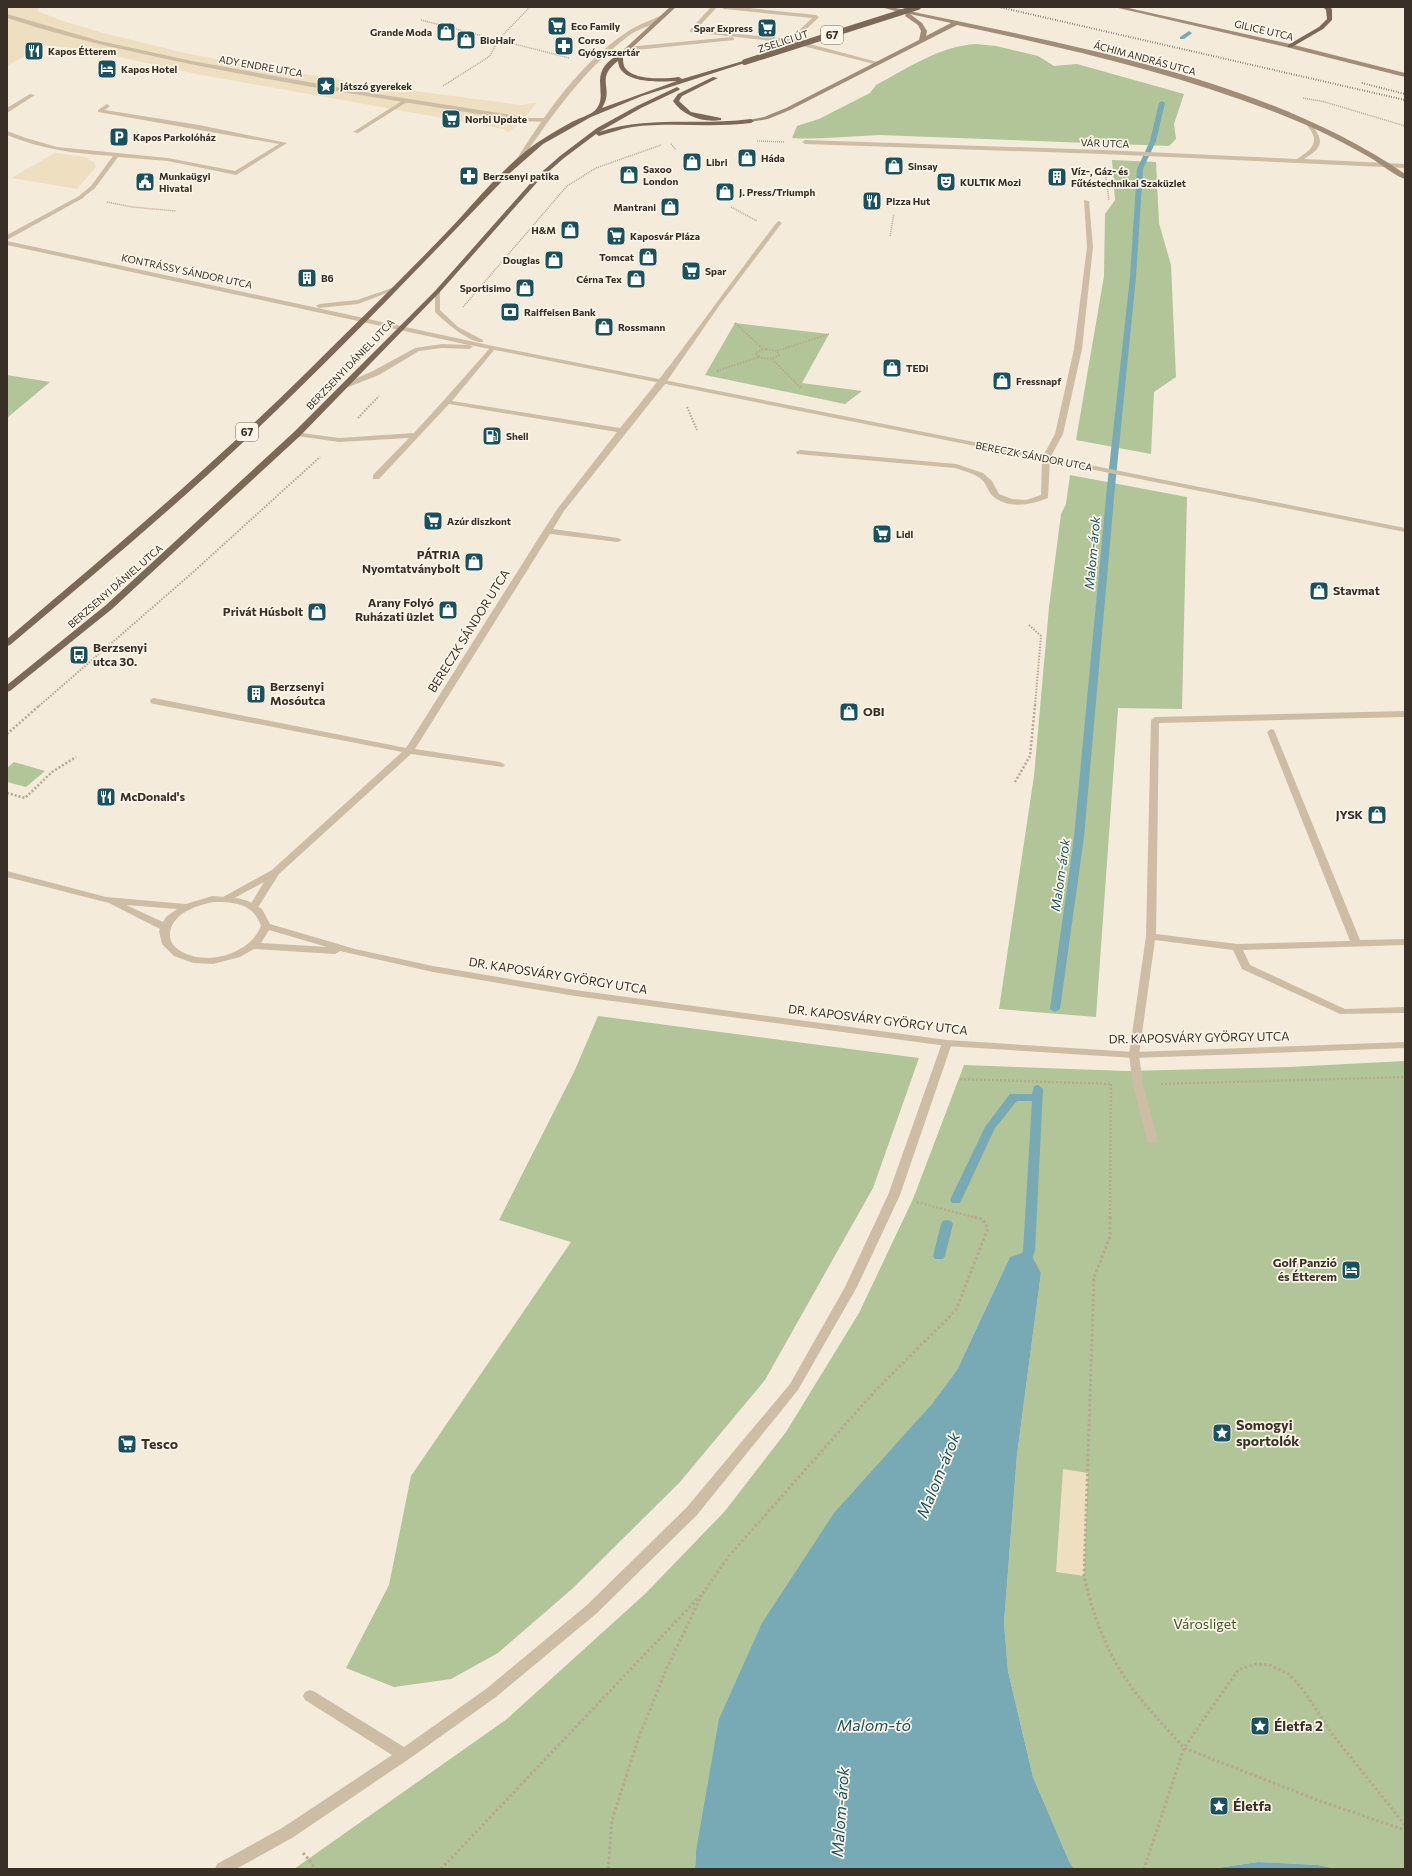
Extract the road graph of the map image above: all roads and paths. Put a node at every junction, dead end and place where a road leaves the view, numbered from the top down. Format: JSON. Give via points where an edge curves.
{"nodes":[{"id":1,"x":530,"y":7,"type":"edge"},
{"id":2,"x":673,"y":7,"type":"edge"},
{"id":3,"x":714,"y":7,"type":"edge"},
{"id":4,"x":724,"y":7,"type":"edge"},
{"id":5,"x":884,"y":7,"type":"edge"},
{"id":6,"x":918,"y":7,"type":"edge"},
{"id":7,"x":1117,"y":7,"type":"edge"},
{"id":8,"x":1326,"y":7,"type":"edge"},
{"id":9,"x":897,"y":10,"type":"junction"},
{"id":10,"x":7,"y":16,"type":"edge"},
{"id":11,"x":662,"y":18,"type":"junction"},
{"id":12,"x":421,"y":20,"type":"dead end"},
{"id":13,"x":956,"y":23,"type":"junction"},
{"id":14,"x":754,"y":37,"type":"junction"},
{"id":15,"x":498,"y":40,"type":"junction"},
{"id":16,"x":922,"y":40,"type":"junction"},
{"id":17,"x":791,"y":41,"type":"junction"},
{"id":18,"x":1290,"y":46,"type":"junction"},
{"id":19,"x":627,"y":49,"type":"junction"},
{"id":20,"x":620,"y":56,"type":"junction"},
{"id":21,"x":572,"y":59,"type":"dead end"},
{"id":22,"x":745,"y":62,"type":"joint"},
{"id":23,"x":878,"y":63,"type":"junction"},
{"id":24,"x":726,"y":68,"type":"junction"},
{"id":25,"x":715,"y":72,"type":"junction"},
{"id":26,"x":1405,"y":75,"type":"edge"},
{"id":27,"x":32,"y":95,"type":"dead end"},
{"id":28,"x":407,"y":100,"type":"junction"},
{"id":29,"x":420,"y":102,"type":"junction"},
{"id":30,"x":107,"y":106,"type":"dead end"},
{"id":31,"x":7,"y":111,"type":"edge"},
{"id":32,"x":597,"y":111,"type":"junction"},
{"id":33,"x":1354,"y":111,"type":"dead end"},
{"id":34,"x":546,"y":120,"type":"junction"},
{"id":35,"x":751,"y":121,"type":"junction"},
{"id":36,"x":1310,"y":124,"type":"junction"},
{"id":37,"x":1405,"y":126,"type":"edge"},
{"id":38,"x":7,"y":132,"type":"edge"},
{"id":39,"x":356,"y":132,"type":"dead end"},
{"id":40,"x":676,"y":141,"type":"dead end"},
{"id":41,"x":757,"y":141,"type":"dead end"},
{"id":42,"x":581,"y":142,"type":"junction"},
{"id":43,"x":805,"y":142,"type":"joint"},
{"id":44,"x":663,"y":144,"type":"dead end"},
{"id":45,"x":676,"y":150,"type":"dead end"},
{"id":46,"x":1103,"y":152,"type":"junction"},
{"id":47,"x":116,"y":156,"type":"junction"},
{"id":48,"x":519,"y":160,"type":"junction"},
{"id":49,"x":1298,"y":161,"type":"junction"},
{"id":50,"x":1389,"y":166,"type":"junction"},
{"id":51,"x":1404,"y":166,"type":"edge"},
{"id":52,"x":1405,"y":177,"type":"edge"},
{"id":53,"x":81,"y":197,"type":"junction"},
{"id":54,"x":1086,"y":201,"type":"joint"},
{"id":55,"x":731,"y":207,"type":"dead end"},
{"id":56,"x":176,"y":211,"type":"dead end"},
{"id":57,"x":894,"y":214,"type":"dead end"},
{"id":58,"x":779,"y":223,"type":"dead end"},
{"id":59,"x":773,"y":229,"type":"junction"},
{"id":60,"x":890,"y":236,"type":"dead end"},
{"id":61,"x":7,"y":238,"type":"edge"},
{"id":62,"x":7,"y":243,"type":"edge"},
{"id":63,"x":394,"y":289,"type":"junction"},
{"id":64,"x":437,"y":292,"type":"junction"},
{"id":65,"x":304,"y":306,"type":"junction"},
{"id":66,"x":444,"y":317,"type":"junction"},
{"id":67,"x":363,"y":319,"type":"junction"},
{"id":68,"x":735,"y":323,"type":"dead end"},
{"id":69,"x":401,"y":327,"type":"junction"},
{"id":70,"x":829,"y":334,"type":"dead end"},
{"id":71,"x":493,"y":348,"type":"junction"},
{"id":72,"x":762,"y":349,"type":"junction"},
{"id":73,"x":777,"y":351,"type":"junction"},
{"id":74,"x":759,"y":357,"type":"junction"},
{"id":75,"x":772,"y":359,"type":"junction"},
{"id":76,"x":712,"y":372,"type":"dead end"},
{"id":77,"x":662,"y":382,"type":"junction"},
{"id":78,"x":346,"y":386,"type":"junction"},
{"id":79,"x":805,"y":391,"type":"dead end"},
{"id":80,"x":382,"y":393,"type":"dead end"},
{"id":81,"x":448,"y":402,"type":"junction"},
{"id":82,"x":622,"y":431,"type":"junction"},
{"id":83,"x":297,"y":434,"type":"junction"},
{"id":84,"x":417,"y":435,"type":"junction"},
{"id":85,"x":339,"y":440,"type":"junction"},
{"id":86,"x":800,"y":452,"type":"dead end"},
{"id":87,"x":1046,"y":458,"type":"junction"},
{"id":88,"x":376,"y":477,"type":"dead end"},
{"id":89,"x":1405,"y":530,"type":"edge"},
{"id":90,"x":547,"y":531,"type":"junction"},
{"id":91,"x":618,"y":540,"type":"dead end"},
{"id":92,"x":1029,"y":625,"type":"dead end"},
{"id":93,"x":7,"y":643,"type":"edge"},
{"id":94,"x":7,"y":689,"type":"edge"},
{"id":95,"x":154,"y":701,"type":"dead end"},
{"id":96,"x":1405,"y":714,"type":"edge"},
{"id":97,"x":1271,"y":732,"type":"dead end"},
{"id":98,"x":7,"y":734,"type":"edge"},
{"id":99,"x":409,"y":751,"type":"junction"},
{"id":100,"x":76,"y":757,"type":"dead end"},
{"id":101,"x":500,"y":765,"type":"dead end"},
{"id":102,"x":1015,"y":782,"type":"dead end"},
{"id":103,"x":7,"y":794,"type":"edge"},
{"id":104,"x":275,"y":872,"type":"junction"},
{"id":105,"x":7,"y":874,"type":"edge"},
{"id":106,"x":226,"y":899,"type":"junction"},
{"id":107,"x":106,"y":900,"type":"junction"},
{"id":108,"x":185,"y":907,"type":"junction"},
{"id":109,"x":254,"y":907,"type":"junction"},
{"id":110,"x":266,"y":926,"type":"junction"},
{"id":111,"x":165,"y":927,"type":"junction"},
{"id":112,"x":1151,"y":936,"type":"junction"},
{"id":113,"x":1405,"y":942,"type":"edge"},
{"id":114,"x":1356,"y":943,"type":"junction"},
{"id":115,"x":252,"y":946,"type":"junction"},
{"id":116,"x":1237,"y":947,"type":"junction"},
{"id":117,"x":353,"y":952,"type":"junction"},
{"id":118,"x":1405,"y":1010,"type":"edge"},
{"id":119,"x":946,"y":1043,"type":"junction"},
{"id":120,"x":1405,"y":1045,"type":"edge"},
{"id":121,"x":1134,"y":1055,"type":"junction"},
{"id":122,"x":935,"y":1077,"type":"junction"},
{"id":123,"x":1405,"y":1077,"type":"edge"},
{"id":124,"x":1138,"y":1085,"type":"junction"},
{"id":125,"x":1152,"y":1140,"type":"dead end"},
{"id":126,"x":926,"y":1204,"type":"dead end"},
{"id":127,"x":703,"y":1593,"type":"junction"},
{"id":128,"x":310,"y":1696,"type":"dead end"},
{"id":129,"x":1184,"y":1748,"type":"junction"},
{"id":130,"x":404,"y":1756,"type":"junction"},
{"id":131,"x":1405,"y":1825,"type":"edge"},
{"id":132,"x":1405,"y":1830,"type":"edge"},
{"id":133,"x":222,"y":1869,"type":"edge"},
{"id":134,"x":441,"y":1869,"type":"edge"},
{"id":135,"x":608,"y":1869,"type":"edge"},
{"id":136,"x":1144,"y":1869,"type":"edge"}],
"edges":[{"from":1,"to":15,"type":"path"},
{"from":2,"to":11,"type":"street"},
{"from":3,"to":14,"type":"street","via":[[692,31]]},
{"from":4,"to":17,"type":"street","via":[[798,12],[816,17]]},
{"from":5,"to":9,"type":"street","name":"ÁCHIM ANDRÁS UTCA"},
{"from":6,"to":22,"type":"main road","name":"ZSELICI ÚT","number":"67","bridge":true},
{"from":7,"to":18,"type":"street","name":"GILICE UTCA"},
{"from":8,"to":18,"type":"main road","via":[[1329,9],[1330,19],[1321,28]]},
{"from":9,"to":13,"type":"street","name":"ÁCHIM ANDRÁS UTCA"},
{"from":9,"to":16,"type":"street","via":[[920,24],[924,31]]},
{"from":10,"to":28,"type":"street","name":"ADY ENDRE UTCA","via":[[170,59]]},
{"from":11,"to":19,"type":"street"},
{"from":11,"to":34,"type":"street","via":[[627,34],[604,54],[582,74]]},
{"from":12,"to":15,"type":"path"},
{"from":13,"to":16,"type":"street"},
{"from":13,"to":36,"type":"street","name":"ÁCHIM ANDRÁS UTCA","via":[[1170,73],[1257,102]]},
{"from":14,"to":17,"type":"street"},
{"from":14,"to":19,"type":"street"},
{"from":15,"to":21,"type":"path"},
{"from":15,"to":29,"type":"path","via":[[490,56]]},
{"from":16,"to":23,"type":"street"},
{"from":17,"to":23,"type":"street"},
{"from":18,"to":26,"type":"street","name":"GILICE UTCA"},
{"from":19,"to":20,"type":"street"},
{"from":20,"to":24,"type":"main road","via":[[619,63],[623,71],[654,79],[679,79]]},
{"from":20,"to":32,"type":"main road","via":[[603,73],[605,101]]},
{"from":22,"to":24,"type":"main road","name":"BERZSENYI DÁNIEL UTCA","number":"67"},
{"from":23,"to":35,"type":"street","via":[[788,109]]},
{"from":24,"to":25,"type":"main road","name":"BERZSENYI DÁNIEL UTCA","number":"67"},
{"from":24,"to":35,"type":"main road","via":[[721,76],[693,87],[680,95],[676,101],[684,111],[694,115]]},
{"from":25,"to":32,"type":"main road","name":"BERZSENYI DÁNIEL UTCA","number":"67"},
{"from":25,"to":42,"type":"main road","name":"BERZSENYI DÁNIEL UTCA","number":"67","via":[[617,118]]},
{"from":27,"to":31,"type":"street"},
{"from":28,"to":29,"type":"street","name":"ADY ENDRE UTCA"},
{"from":28,"to":39,"type":"street"},
{"from":29,"to":34,"type":"street","name":"ADY ENDRE UTCA","via":[[530,120]]},
{"from":30,"to":47,"type":"street","via":[[100,111],[284,143],[236,173],[163,159]]},
{"from":32,"to":48,"type":"main road","name":"BERZSENYI DÁNIEL UTCA","number":"67","via":[[541,143]]},
{"from":33,"to":37,"type":"path"},
{"from":34,"to":48,"type":"street"},
{"from":35,"to":42,"type":"main road","via":[[628,125]]},
{"from":36,"to":49,"type":"street","via":[[1317,136],[1316,145]]},
{"from":36,"to":50,"type":"street","name":"ÁCHIM ANDRÁS UTCA"},
{"from":38,"to":47,"type":"street","via":[[24,141],[49,147]]},
{"from":40,"to":45,"type":"path","via":[[670,142]]},
{"from":41,"to":43,"type":"path"},
{"from":42,"to":64,"type":"main road","name":"BERZSENYI DÁNIEL UTCA","number":"67","via":[[538,178]]},
{"from":43,"to":46,"type":"street","name":"VÁR UTCA"},
{"from":44,"to":66,"type":"path","via":[[596,168],[567,186],[456,314]]},
{"from":46,"to":49,"type":"street","name":"VÁR UTCA"},
{"from":46,"to":54,"type":"path","via":[[1109,201]]},
{"from":47,"to":53,"type":"street","via":[[93,187]]},
{"from":48,"to":63,"type":"main road","name":"BERZSENYI DÁNIEL UTCA","number":"67"},
{"from":49,"to":50,"type":"street","name":"VÁR UTCA"},
{"from":50,"to":51,"type":"street","name":"VÁR UTCA"},
{"from":50,"to":52,"type":"street","name":"ÁCHIM ANDRÁS UTCA"},
{"from":53,"to":56,"type":"path","via":[[132,207]]},
{"from":53,"to":61,"type":"street"},
{"from":54,"to":87,"type":"street","via":[[1090,247],[1078,349],[1059,434]]},
{"from":55,"to":59,"type":"path"},
{"from":57,"to":60,"type":"path"},
{"from":58,"to":59,"type":"street"},
{"from":59,"to":77,"type":"street"},
{"from":62,"to":65,"type":"street","name":"KONTRÁSSY SÁNDOR UTCA"},
{"from":63,"to":65,"type":"street","via":[[358,302]]},
{"from":63,"to":67,"type":"main road","name":"BERZSENYI DÁNIEL UTCA","number":"67"},
{"from":64,"to":66,"type":"street","via":[[437,311]]},
{"from":64,"to":69,"type":"main road","name":"BERZSENYI DÁNIEL UTCA","number":"67"},
{"from":65,"to":67,"type":"street","name":"KONTRÁSSY SÁNDOR UTCA"},
{"from":66,"to":71,"type":"street","via":[[456,328]]},
{"from":67,"to":69,"type":"street","name":"KONTRÁSSY SÁNDOR UTCA"},
{"from":67,"to":93,"type":"main road","name":"BERZSENYI DÁNIEL UTCA","number":"67","via":[[299,384],[220,458]]},
{"from":68,"to":72,"type":"path"},
{"from":69,"to":71,"type":"street","name":"BERECZK SÁNDOR UTCA"},
{"from":69,"to":78,"type":"main road","name":"BERZSENYI DÁNIEL UTCA","number":"67"},
{"from":70,"to":73,"type":"path"},
{"from":71,"to":77,"type":"street","name":"BERECZK SÁNDOR UTCA"},
{"from":71,"to":78,"type":"street","via":[[442,346],[417,349],[376,373]]},
{"from":71,"to":81,"type":"street"},
{"from":72,"to":73,"type":"path"},
{"from":72,"to":74,"type":"path","via":[[756,353]]},
{"from":73,"to":75,"type":"path","via":[[779,355]]},
{"from":74,"to":75,"type":"path"},
{"from":74,"to":76,"type":"path"},
{"from":75,"to":79,"type":"path"},
{"from":77,"to":82,"type":"street","name":"BERECZK SÁNDOR UTCA"},
{"from":77,"to":87,"type":"street","name":"BERECZK SÁNDOR UTCA"},
{"from":78,"to":83,"type":"main road","name":"BERZSENYI DÁNIEL UTCA","number":"67"},
{"from":80,"to":85,"type":"path"},
{"from":81,"to":82,"type":"street"},
{"from":81,"to":84,"type":"street"},
{"from":82,"to":90,"type":"street","name":"BERECZK SÁNDOR UTCA"},
{"from":83,"to":85,"type":"street"},
{"from":83,"to":94,"type":"main road","name":"BERZSENYI DÁNIEL UTCA","number":"67","via":[[109,607]]},
{"from":84,"to":85,"type":"street"},
{"from":84,"to":88,"type":"street"},
{"from":85,"to":98,"type":"path","via":[[191,574]]},
{"from":86,"to":87,"type":"street","via":[[956,466],[979,474],[991,483],[996,495],[1012,503],[1030,503],[1045,496]]},
{"from":87,"to":89,"type":"street","name":"BERECZK SÁNDOR UTCA"},
{"from":90,"to":91,"type":"street"},
{"from":90,"to":99,"type":"street","name":"BERECZK SÁNDOR UTCA"},
{"from":92,"to":102,"type":"path","via":[[1041,636],[1030,756]]},
{"from":95,"to":99,"type":"street"},
{"from":96,"to":112,"type":"street","via":[[1155,720]]},
{"from":97,"to":114,"type":"street"},
{"from":99,"to":101,"type":"street"},
{"from":99,"to":104,"type":"street","name":"BERECZK SÁNDOR UTCA"},
{"from":100,"to":103,"type":"path","via":[[52,772],[25,798]]},
{"from":104,"to":106,"type":"street","name":"BERECZK SÁNDOR UTCA"},
{"from":104,"to":109,"type":"street","name":"BERECZK SÁNDOR UTCA"},
{"from":105,"to":107,"type":"street"},
{"from":106,"to":108,"type":"street","via":[[212,899]]},
{"from":106,"to":109,"type":"street"},
{"from":107,"to":108,"type":"street"},
{"from":107,"to":111,"type":"street"},
{"from":108,"to":111,"type":"street","via":[[175,914]]},
{"from":109,"to":110,"type":"street","via":[[261,913]]},
{"from":110,"to":115,"type":"street","via":[[263,934]]},
{"from":110,"to":117,"type":"street","name":"DR. KAPOSVÁRY GYÖRGY UTCA"},
{"from":111,"to":115,"type":"street","via":[[164,937],[168,947],[188,958],[211,961],[229,958]]},
{"from":112,"to":116,"type":"street"},
{"from":112,"to":121,"type":"street"},
{"from":113,"to":114,"type":"street"},
{"from":114,"to":116,"type":"street"},
{"from":115,"to":117,"type":"street","name":"DR. KAPOSVÁRY GYÖRGY UTCA"},
{"from":116,"to":118,"type":"street","via":[[1246,967],[1344,1012]]},
{"from":117,"to":119,"type":"street","name":"DR. KAPOSVÁRY GYÖRGY UTCA","via":[[433,969],[575,993]]},
{"from":119,"to":121,"type":"street","name":"DR. KAPOSVÁRY GYÖRGY UTCA"},
{"from":119,"to":122,"type":"street"},
{"from":120,"to":121,"type":"street","name":"DR. KAPOSVÁRY GYÖRGY UTCA"},
{"from":121,"to":124,"type":"street"},
{"from":122,"to":129,"type":"path","via":[[1111,1084],[1110,1237],[1094,1278],[1084,1576],[1091,1608],[1103,1641],[1130,1685]]},
{"from":122,"to":130,"type":"street","via":[[894,1196],[851,1287],[794,1387],[692,1511],[592,1609],[491,1693]]},
{"from":123,"to":124,"type":"path"},
{"from":124,"to":125,"type":"street"},
{"from":126,"to":127,"type":"path","via":[[982,1219],[988,1228],[956,1310],[870,1397],[729,1556]]},
{"from":127,"to":134,"type":"path"},
{"from":127,"to":135,"type":"path","via":[[665,1672],[639,1737],[612,1820]]},
{"from":128,"to":130,"type":"street"},
{"from":129,"to":131,"type":"path","via":[[1238,1670],[1256,1664],[1270,1665],[1289,1674],[1304,1691],[1333,1735]]},
{"from":129,"to":132,"type":"path","via":[[1320,1801]]},
{"from":129,"to":136,"type":"path"},
{"from":130,"to":133,"type":"street","via":[[287,1833]]}]}
